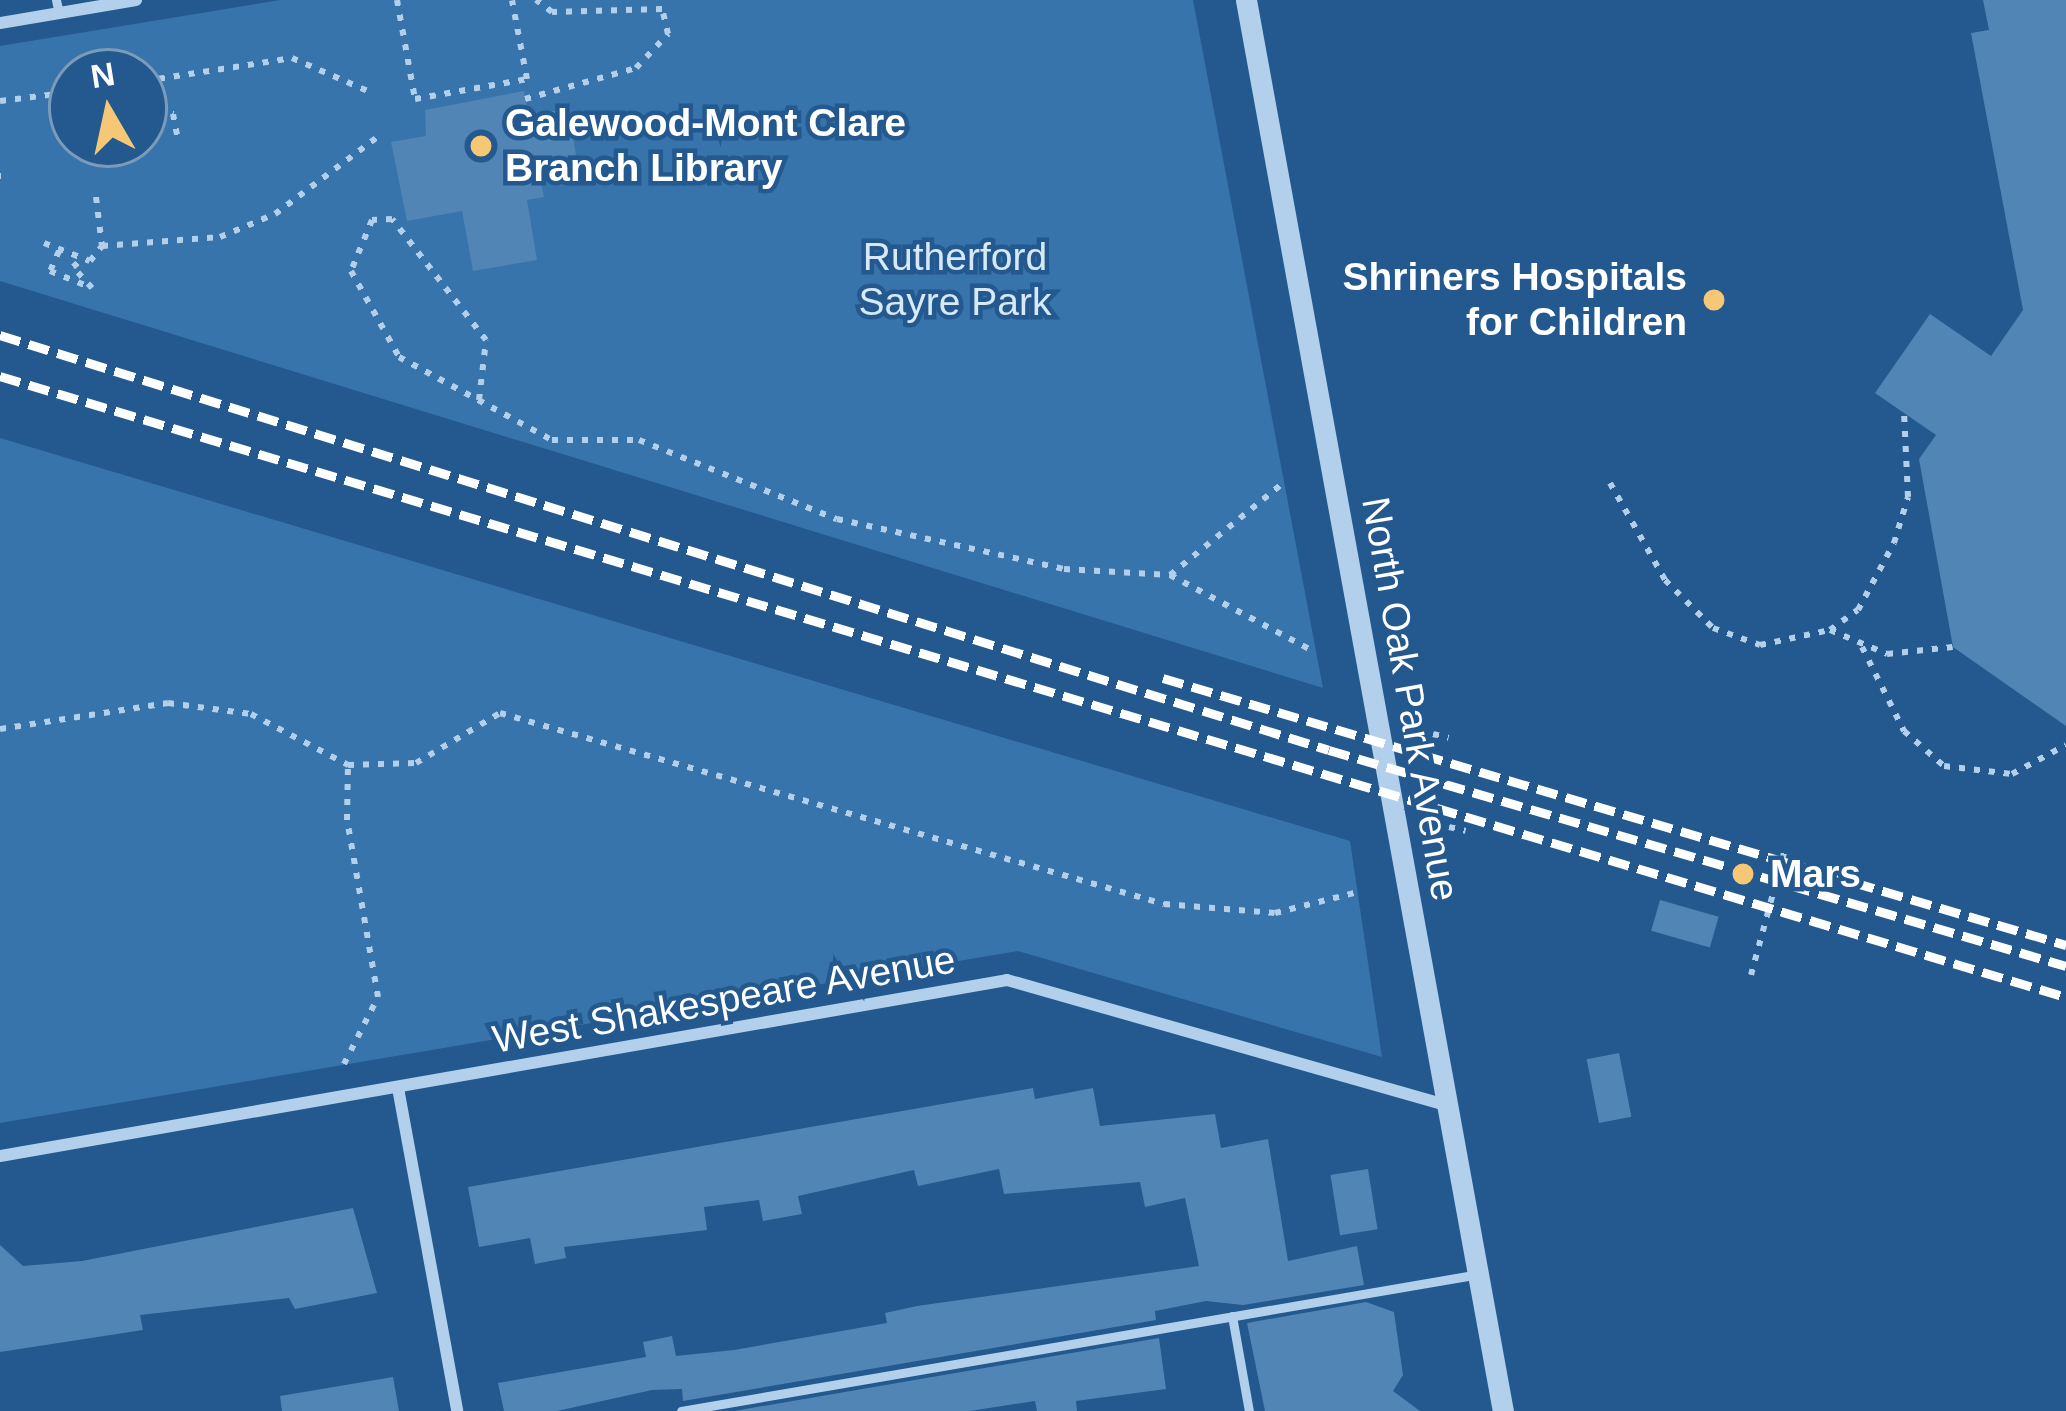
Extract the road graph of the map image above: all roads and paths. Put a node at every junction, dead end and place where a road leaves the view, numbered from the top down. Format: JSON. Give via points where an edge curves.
{"nodes":[{"id":1,"x":136,"y":0,"type":"edge"},
{"id":2,"x":397,"y":0,"type":"edge"},
{"id":3,"x":512,"y":0,"type":"edge"},
{"id":4,"x":536,"y":0,"type":"edge"},
{"id":5,"x":1246,"y":0,"type":"edge"},
{"id":6,"x":57,"y":6,"type":"edge"},
{"id":7,"x":0,"y":23,"type":"edge"},
{"id":8,"x":168,"y":77,"type":"edge"},
{"id":9,"x":372,"y":93,"type":"dead end"},
{"id":10,"x":48,"y":95,"type":"edge"},
{"id":11,"x":525,"y":99,"type":"dead end"},
{"id":12,"x":0,"y":101,"type":"edge"},
{"id":13,"x":168,"y":112,"type":"edge"},
{"id":14,"x":379,"y":136,"type":"dead end"},
{"id":15,"x":178,"y":140,"type":"dead end"},
{"id":16,"x":96,"y":197,"type":"dead end"},
{"id":17,"x":44,"y":242,"type":"dead end"},
{"id":18,"x":102,"y":246,"type":"junction"},
{"id":19,"x":59,"y":250,"type":"junction"},
{"id":20,"x":80,"y":261,"type":"junction"},
{"id":21,"x":479,"y":400,"type":"junction"},
{"id":22,"x":1904,"y":413,"type":"dead end"},
{"id":23,"x":1610,"y":483,"type":"dead end"},
{"id":24,"x":1282,"y":484,"type":"dead end"},
{"id":25,"x":1170,"y":575,"type":"junction"},
{"id":26,"x":1830,"y":630,"type":"junction"},
{"id":27,"x":1862,"y":647,"type":"junction"},
{"id":28,"x":1953,"y":647,"type":"dead end"},
{"id":29,"x":1311,"y":650,"type":"dead end"},
{"id":30,"x":0,"y":728,"type":"edge"},
{"id":31,"x":1433,"y":734,"type":"dead end"},
{"id":32,"x":1449,"y":738,"type":"dead end"},
{"id":33,"x":2066,"y":745,"type":"edge"},
{"id":34,"x":348,"y":765,"type":"junction"},
{"id":35,"x":1450,"y":827,"type":"dead end"},
{"id":36,"x":1466,"y":831,"type":"dead end"},
{"id":37,"x":1786,"y":845,"type":"dead end"},
{"id":38,"x":1354,"y":893,"type":"dead end"},
{"id":39,"x":1751,"y":975,"type":"dead end"},
{"id":40,"x":344,"y":1064,"type":"dead end"},
{"id":41,"x":398,"y":1088,"type":"junction"},
{"id":42,"x":1448,"y":1105,"type":"junction"},
{"id":43,"x":0,"y":1156,"type":"edge"},
{"id":44,"x":1479,"y":1274,"type":"junction"},
{"id":45,"x":1232,"y":1316,"type":"junction"},
{"id":46,"x":457,"y":1411,"type":"edge"},
{"id":47,"x":681,"y":1411,"type":"edge"},
{"id":48,"x":1249,"y":1411,"type":"edge"},
{"id":49,"x":1504,"y":1411,"type":"edge"}],
"edges":[{"from":1,"to":6,"type":"street"},
{"from":2,"to":3,"type":"path","via":[[416,99],[526,79]]},
{"from":4,"to":11,"type":"path","via":[[552,12],[662,9],[668,34],[636,68]]},
{"from":5,"to":42,"type":"street","name":"North Oak Park Avenue"},
{"from":6,"to":7,"type":"street"},
{"from":8,"to":9,"type":"path","via":[[292,58]]},
{"from":10,"to":12,"type":"path"},
{"from":13,"to":15,"type":"path"},
{"from":14,"to":18,"type":"path","via":[[275,214],[220,237]]},
{"from":16,"to":18,"type":"path"},
{"from":17,"to":19,"type":"path"},
{"from":18,"to":20,"type":"path"},
{"from":19,"to":20,"type":"path"},
{"from":19,"to":20,"type":"path","via":[[50,271],[92,288],[73,267]]},
{"from":21,"to":21,"type":"path","via":[[399,357],[351,272],[372,220],[392,219],[486,340]]},
{"from":21,"to":25,"type":"path","via":[[552,440],[639,440],[837,519],[1064,569]]},
{"from":22,"to":26,"type":"path","via":[[1908,497],[1894,542],[1858,610]]},
{"from":23,"to":26,"type":"path","via":[[1665,580],[1713,628],[1760,645]]},
{"from":24,"to":25,"type":"path"},
{"from":25,"to":29,"type":"path"},
{"from":26,"to":27,"type":"path"},
{"from":27,"to":28,"type":"path"},
{"from":27,"to":33,"type":"path","via":[[1904,731],[1944,766],[2012,774]]},
{"from":30,"to":34,"type":"path","via":[[168,703],[251,714]]},
{"from":31,"to":32,"type":"path"},
{"from":34,"to":38,"type":"path","via":[[416,763],[500,713],[1164,904],[1275,914]]},
{"from":34,"to":40,"type":"path","via":[[347,820],[378,997]]},
{"from":35,"to":36,"type":"path"},
{"from":37,"to":39,"type":"path"},
{"from":41,"to":42,"type":"street","name":"West Shakespeare Avenue","via":[[1006,980]]},
{"from":41,"to":43,"type":"street","name":"West Shakespeare Avenue"},
{"from":41,"to":46,"type":"street"},
{"from":42,"to":44,"type":"street","name":"North Oak Park Avenue"},
{"from":44,"to":45,"type":"lane"},
{"from":44,"to":49,"type":"street","name":"North Oak Park Avenue"},
{"from":45,"to":47,"type":"lane"},
{"from":45,"to":48,"type":"lane"}]}
